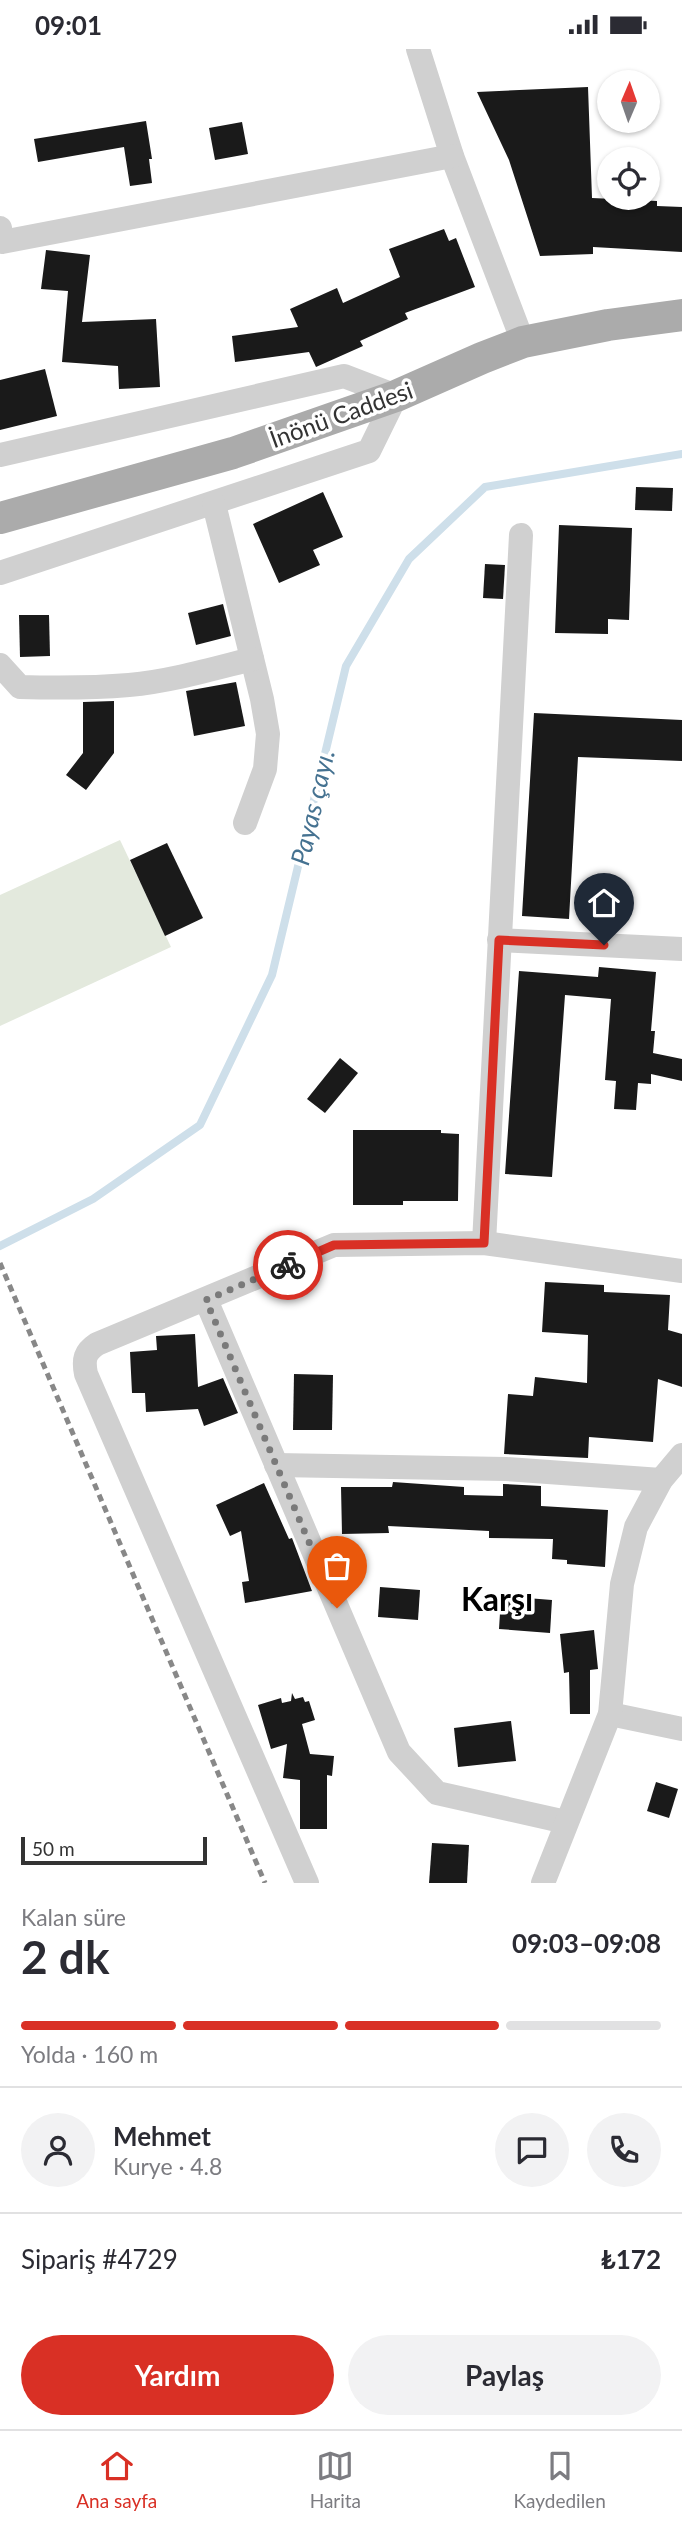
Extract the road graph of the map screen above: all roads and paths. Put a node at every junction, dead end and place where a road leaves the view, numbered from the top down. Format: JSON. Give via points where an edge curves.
{"nodes":[{"id":1,"x":418,"y":49,"type":"edge"},
{"id":2,"x":452,"y":156,"type":"junction"},
{"id":3,"x":1,"y":237,"type":"edge"},
{"id":4,"x":682,"y":315,"type":"edge"},
{"id":5,"x":523,"y":342,"type":"junction"},
{"id":6,"x":396,"y":396,"type":"junction"},
{"id":7,"x":0,"y":455,"type":"edge"},
{"id":8,"x":214,"y":503,"type":"junction"},
{"id":9,"x":0,"y":518,"type":"edge"},
{"id":10,"x":521,"y":535,"type":"dead end"},
{"id":11,"x":0,"y":573,"type":"edge"},
{"id":12,"x":252,"y":659,"type":"junction"},
{"id":13,"x":0,"y":665,"type":"edge"},
{"id":14,"x":245,"y":823,"type":"dead end"},
{"id":15,"x":499,"y":940,"type":"junction"},
{"id":16,"x":682,"y":949,"type":"edge"},
{"id":17,"x":484,"y":1243,"type":"junction"},
{"id":18,"x":682,"y":1271,"type":"edge"},
{"id":19,"x":206,"y":1300,"type":"junction"},
{"id":20,"x":682,"y":1455,"type":"edge"},
{"id":21,"x":276,"y":1465,"type":"junction"},
{"id":22,"x":662,"y":1480,"type":"junction"},
{"id":23,"x":610,"y":1714,"type":"junction"},
{"id":24,"x":682,"y":1729,"type":"edge"},
{"id":25,"x":566,"y":1822,"type":"junction"},
{"id":26,"x":307,"y":1883,"type":"edge"},
{"id":27,"x":543,"y":1883,"type":"edge"}],
"edges":[{"from":1,"to":2,"type":"street"},
{"from":2,"to":3,"type":"street"},
{"from":2,"to":5,"type":"street"},
{"from":4,"to":5,"type":"main road","name":"İnönü Caddesi"},
{"from":5,"to":6,"type":"main road","name":"İnönü Caddesi"},
{"from":6,"to":7,"type":"street","via":[[344,376]]},
{"from":6,"to":8,"type":"street","via":[[369,451]]},
{"from":6,"to":9,"type":"main road","name":"İnönü Caddesi","via":[[233,453]]},
{"from":8,"to":11,"type":"street"},
{"from":8,"to":12,"type":"street"},
{"from":10,"to":15,"type":"street"},
{"from":12,"to":13,"type":"street","via":[[132,685],[69,689],[20,687]]},
{"from":12,"to":14,"type":"street","via":[[266,716],[267,751],[260,787]]},
{"from":15,"to":16,"type":"street"},
{"from":15,"to":17,"type":"street"},
{"from":17,"to":18,"type":"street"},
{"from":17,"to":19,"type":"street","via":[[334,1245]]},
{"from":19,"to":21,"type":"street"},
{"from":19,"to":26,"type":"street","via":[[97,1344],[88,1350],[84,1361]]},
{"from":20,"to":22,"type":"street"},
{"from":21,"to":22,"type":"street","via":[[506,1469]]},
{"from":21,"to":25,"type":"street","via":[[398,1752],[437,1793]]},
{"from":22,"to":23,"type":"street","via":[[636,1527],[622,1584]]},
{"from":23,"to":24,"type":"street"},
{"from":23,"to":25,"type":"street"},
{"from":25,"to":27,"type":"street"}]}
